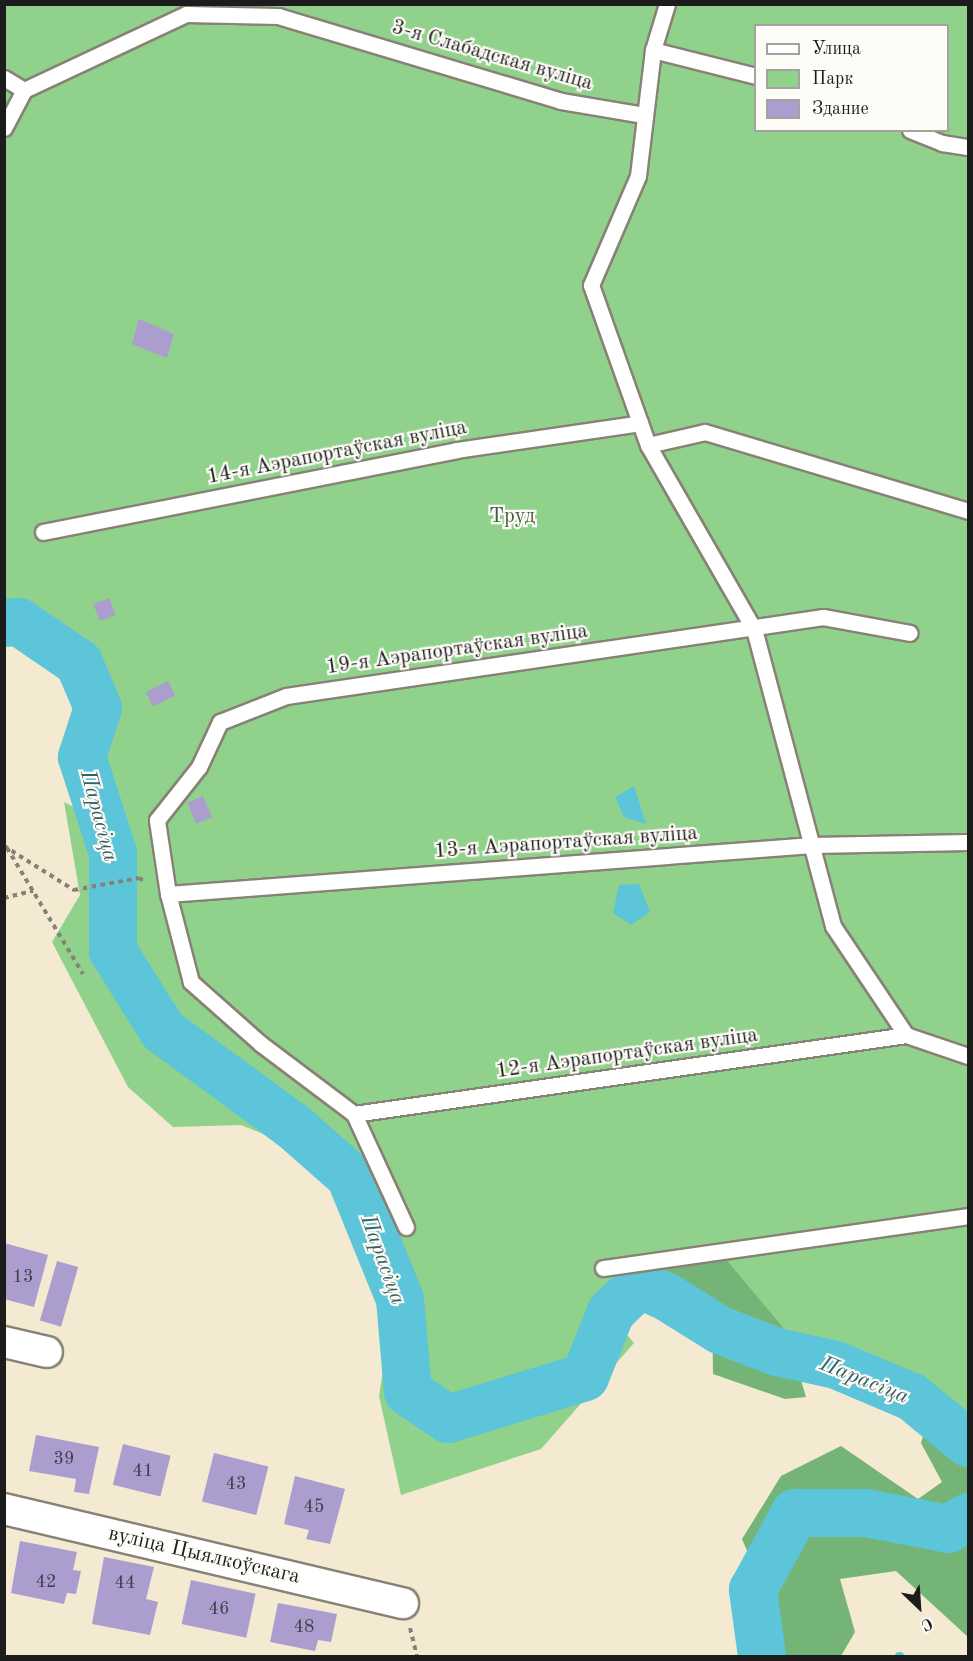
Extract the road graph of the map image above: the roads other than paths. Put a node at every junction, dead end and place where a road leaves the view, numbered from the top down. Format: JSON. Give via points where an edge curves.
{"nodes":[{"id":1,"x":667,"y":4,"type":"edge"},
{"id":2,"x":653,"y":50,"type":"junction"},
{"id":3,"x":754,"y":75,"type":"edge"},
{"id":4,"x":4,"y":78,"type":"edge"},
{"id":5,"x":24,"y":90,"type":"junction"},
{"id":6,"x":644,"y":115,"type":"junction"},
{"id":7,"x":4,"y":128,"type":"edge"},
{"id":8,"x":915,"y":132,"type":"edge"},
{"id":9,"x":969,"y":147,"type":"edge"},
{"id":10,"x":640,"y":423,"type":"junction"},
{"id":11,"x":648,"y":445,"type":"junction"},
{"id":12,"x":969,"y":512,"type":"edge"},
{"id":13,"x":43,"y":532,"type":"dead end"},
{"id":14,"x":754,"y":628,"type":"junction"},
{"id":15,"x":910,"y":633,"type":"dead end"},
{"id":16,"x":969,"y":842,"type":"edge"},
{"id":17,"x":812,"y":845,"type":"junction"},
{"id":18,"x":168,"y":894,"type":"junction"},
{"id":19,"x":906,"y":1035,"type":"junction"},
{"id":20,"x":969,"y":1056,"type":"edge"},
{"id":21,"x":354,"y":1114,"type":"junction"},
{"id":22,"x":969,"y":1216,"type":"edge"},
{"id":23,"x":406,"y":1227,"type":"dead end"},
{"id":24,"x":603,"y":1268,"type":"dead end"},
{"id":25,"x":4,"y":1342,"type":"edge"},
{"id":26,"x":47,"y":1352,"type":"dead end"},
{"id":27,"x":4,"y":1509,"type":"edge"},
{"id":28,"x":403,"y":1603,"type":"dead end"}],
"edges":[{"from":1,"to":2,"type":"lane"},
{"from":2,"to":3,"type":"lane"},
{"from":2,"to":6,"type":"lane"},
{"from":4,"to":5,"type":"lane"},
{"from":5,"to":6,"type":"lane","name":"3-я Слабадская вуліца","via":[[186,14],[278,16],[561,101]]},
{"from":5,"to":7,"type":"lane"},
{"from":6,"to":10,"type":"lane","via":[[638,176],[591,285]]},
{"from":8,"to":9,"type":"lane","via":[[942,143]]},
{"from":10,"to":11,"type":"lane"},
{"from":10,"to":13,"type":"lane","name":"14-я Аэрапортаўская вуліца","via":[[456,450]]},
{"from":11,"to":12,"type":"lane","via":[[705,432]]},
{"from":11,"to":14,"type":"lane"},
{"from":14,"to":15,"type":"lane","name":"19-я Аэрапортаўская вуліца","via":[[823,617]]},
{"from":14,"to":17,"type":"lane"},
{"from":14,"to":18,"type":"lane","name":"19-я Аэрапортаўская вуліца","via":[[286,696],[220,722],[199,767],[157,820]]},
{"from":16,"to":17,"type":"lane","name":"13-я Аэрапортаўская вуліца"},
{"from":17,"to":18,"type":"lane","name":"13-я Аэрапортаўская вуліца"},
{"from":17,"to":19,"type":"lane","via":[[833,926]]},
{"from":18,"to":21,"type":"lane","name":"19-я Аэрапортаўская вуліца","via":[[191,982],[261,1044]]},
{"from":19,"to":20,"type":"lane"},
{"from":19,"to":21,"type":"lane","name":"12-я Аэрапортаўская вуліца"},
{"from":21,"to":23,"type":"lane"},
{"from":22,"to":24,"type":"lane"},
{"from":25,"to":26,"type":"street"},
{"from":27,"to":28,"type":"street","name":"вуліца Цыялкоўскага"}]}
